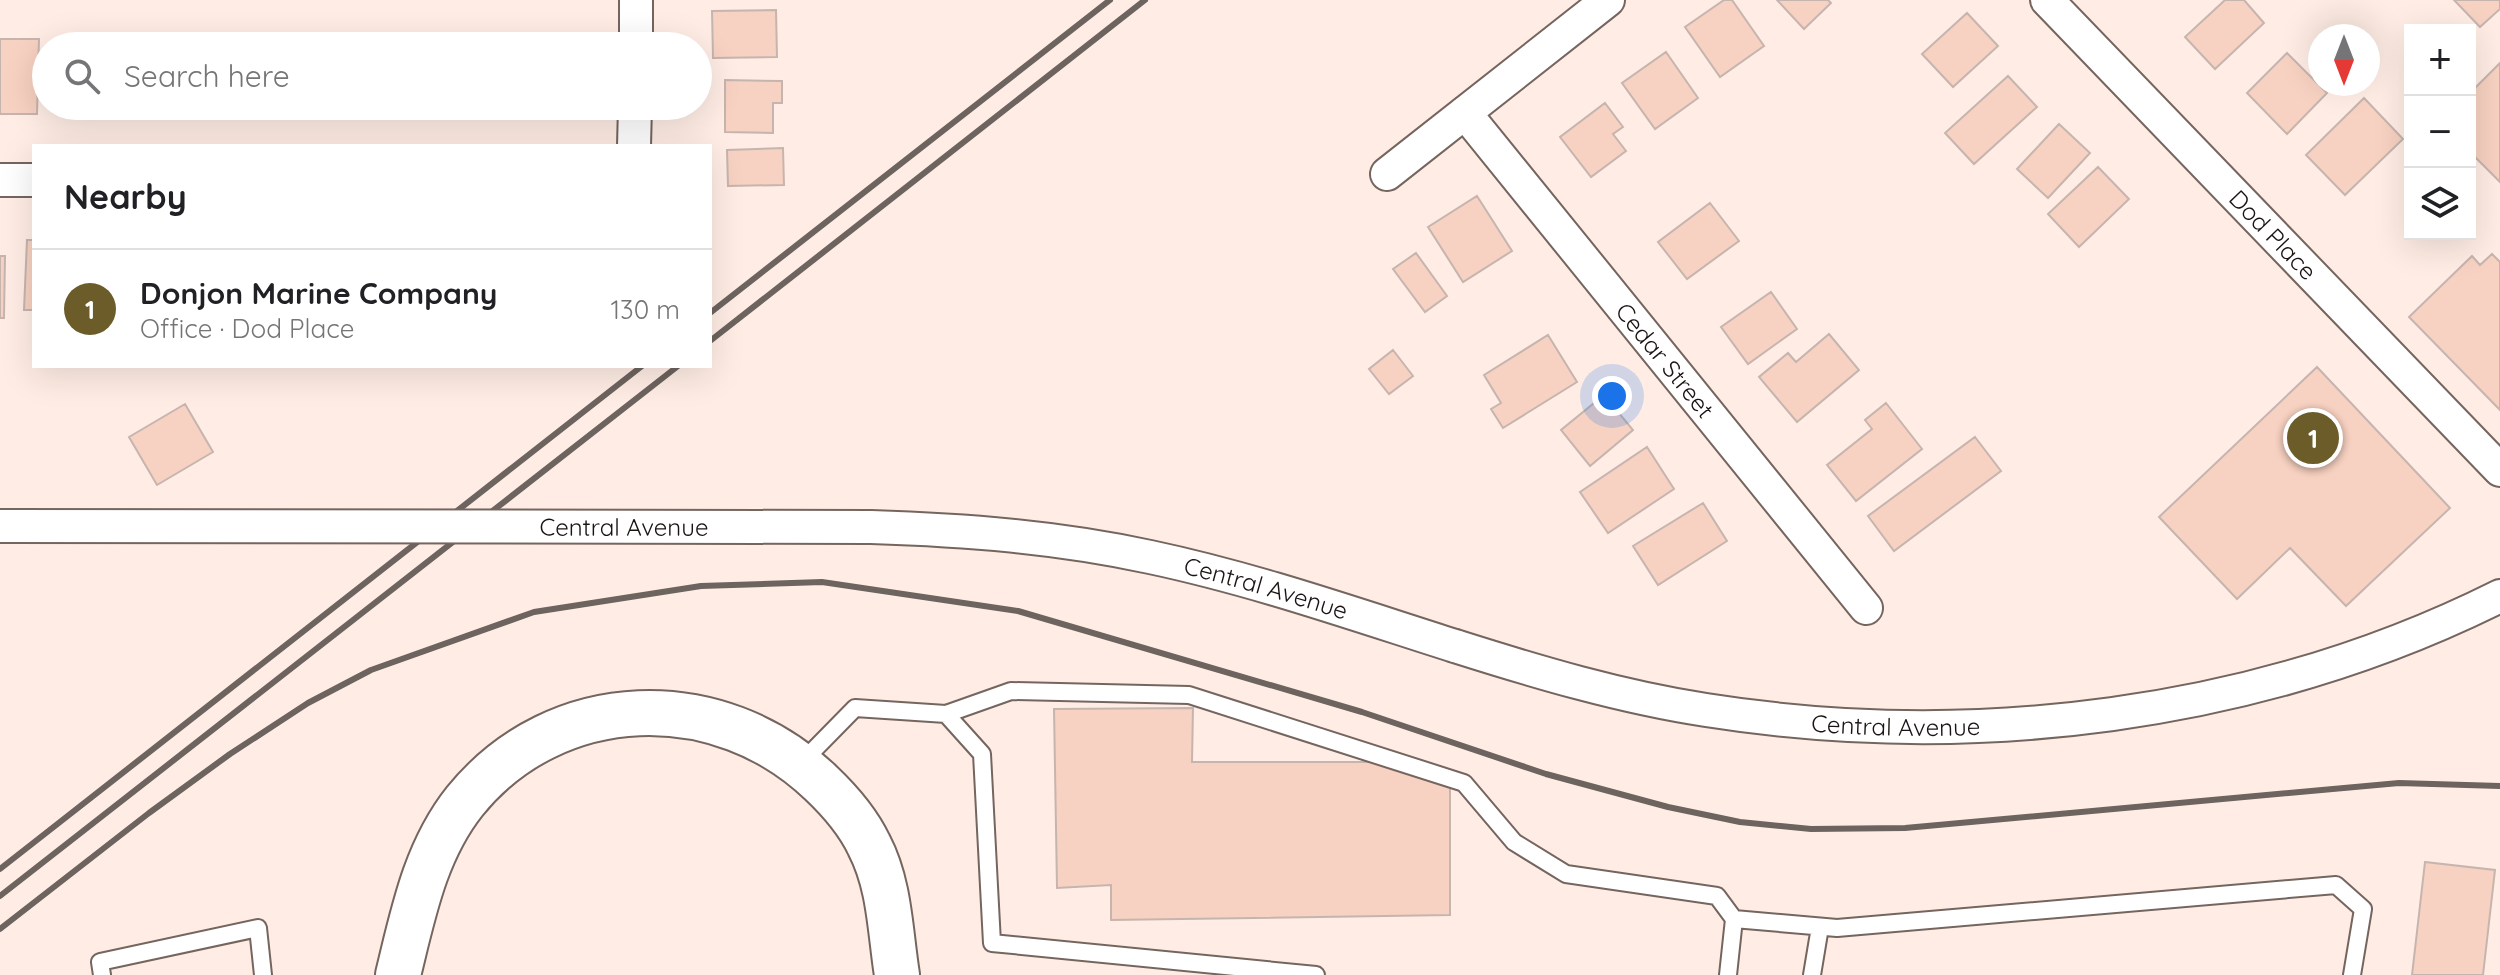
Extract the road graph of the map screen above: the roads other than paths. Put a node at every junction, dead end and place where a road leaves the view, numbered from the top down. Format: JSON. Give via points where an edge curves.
{"nodes":[{"id":1,"x":636,"y":0,"type":"edge"},
{"id":2,"x":1608,"y":0,"type":"edge"},
{"id":3,"x":2047,"y":0,"type":"edge"},
{"id":4,"x":636,"y":32,"type":"edge"},
{"id":5,"x":1465,"y":113,"type":"junction"},
{"id":6,"x":635,"y":120,"type":"edge"},
{"id":7,"x":634,"y":144,"type":"edge"},
{"id":8,"x":1387,"y":174,"type":"dead end"},
{"id":9,"x":0,"y":180,"type":"edge"},
{"id":10,"x":32,"y":180,"type":"edge"},
{"id":11,"x":2500,"y":470,"type":"edge"},
{"id":12,"x":0,"y":526,"type":"edge"},
{"id":13,"x":2500,"y":596,"type":"edge"},
{"id":14,"x":1866,"y":608,"type":"dead end"},
{"id":15,"x":946,"y":714,"type":"junction"},
{"id":16,"x":800,"y":764,"type":"junction"},
{"id":17,"x":1734,"y":919,"type":"junction"},
{"id":18,"x":1820,"y":927,"type":"junction"},
{"id":19,"x":890,"y":930,"type":"junction"},
{"id":20,"x":102,"y":975,"type":"edge"},
{"id":21,"x":263,"y":975,"type":"edge"},
{"id":22,"x":398,"y":975,"type":"edge"},
{"id":23,"x":879,"y":975,"type":"edge"},
{"id":24,"x":897,"y":975,"type":"edge"},
{"id":25,"x":1316,"y":975,"type":"edge"},
{"id":26,"x":1728,"y":975,"type":"edge"},
{"id":27,"x":1812,"y":975,"type":"edge"},
{"id":28,"x":2352,"y":975,"type":"edge"}],
"edges":[{"from":1,"to":4,"type":"street"},
{"from":2,"to":5,"type":"street"},
{"from":3,"to":11,"type":"street","name":"Dod Place"},
{"from":5,"to":8,"type":"street"},
{"from":5,"to":14,"type":"street","name":"Cedar Street"},
{"from":6,"to":7,"type":"street"},
{"from":9,"to":10,"type":"street"},
{"from":12,"to":13,"type":"street","name":"Central Avenue","bridge":true,"via":[[855,527],[990,532],[1166,561],[1584,684],[1704,710],[1826,724],[1952,727],[2105,715],[2250,687],[2398,642]]},
{"from":15,"to":16,"type":"lane","via":[[855,708]]},
{"from":15,"to":17,"type":"lane","via":[[1011,691],[1189,695],[1464,783],[1514,842],[1566,874],[1717,896]]},
{"from":15,"to":25,"type":"lane","via":[[982,754],[992,943]]},
{"from":16,"to":19,"type":"highway","via":[[838,799],[868,842],[885,887]]},
{"from":16,"to":22,"type":"highway","via":[[762,738],[661,711],[602,718],[543,738],[481,783],[440,838],[420,888]]},
{"from":17,"to":18,"type":"lane"},
{"from":17,"to":26,"type":"lane"},
{"from":18,"to":27,"type":"lane"},
{"from":18,"to":28,"type":"lane","via":[[2336,885],[2363,909]]},
{"from":19,"to":23,"type":"highway"},
{"from":19,"to":24,"type":"highway"},
{"from":20,"to":21,"type":"lane","via":[[100,962],[258,928]]}]}
